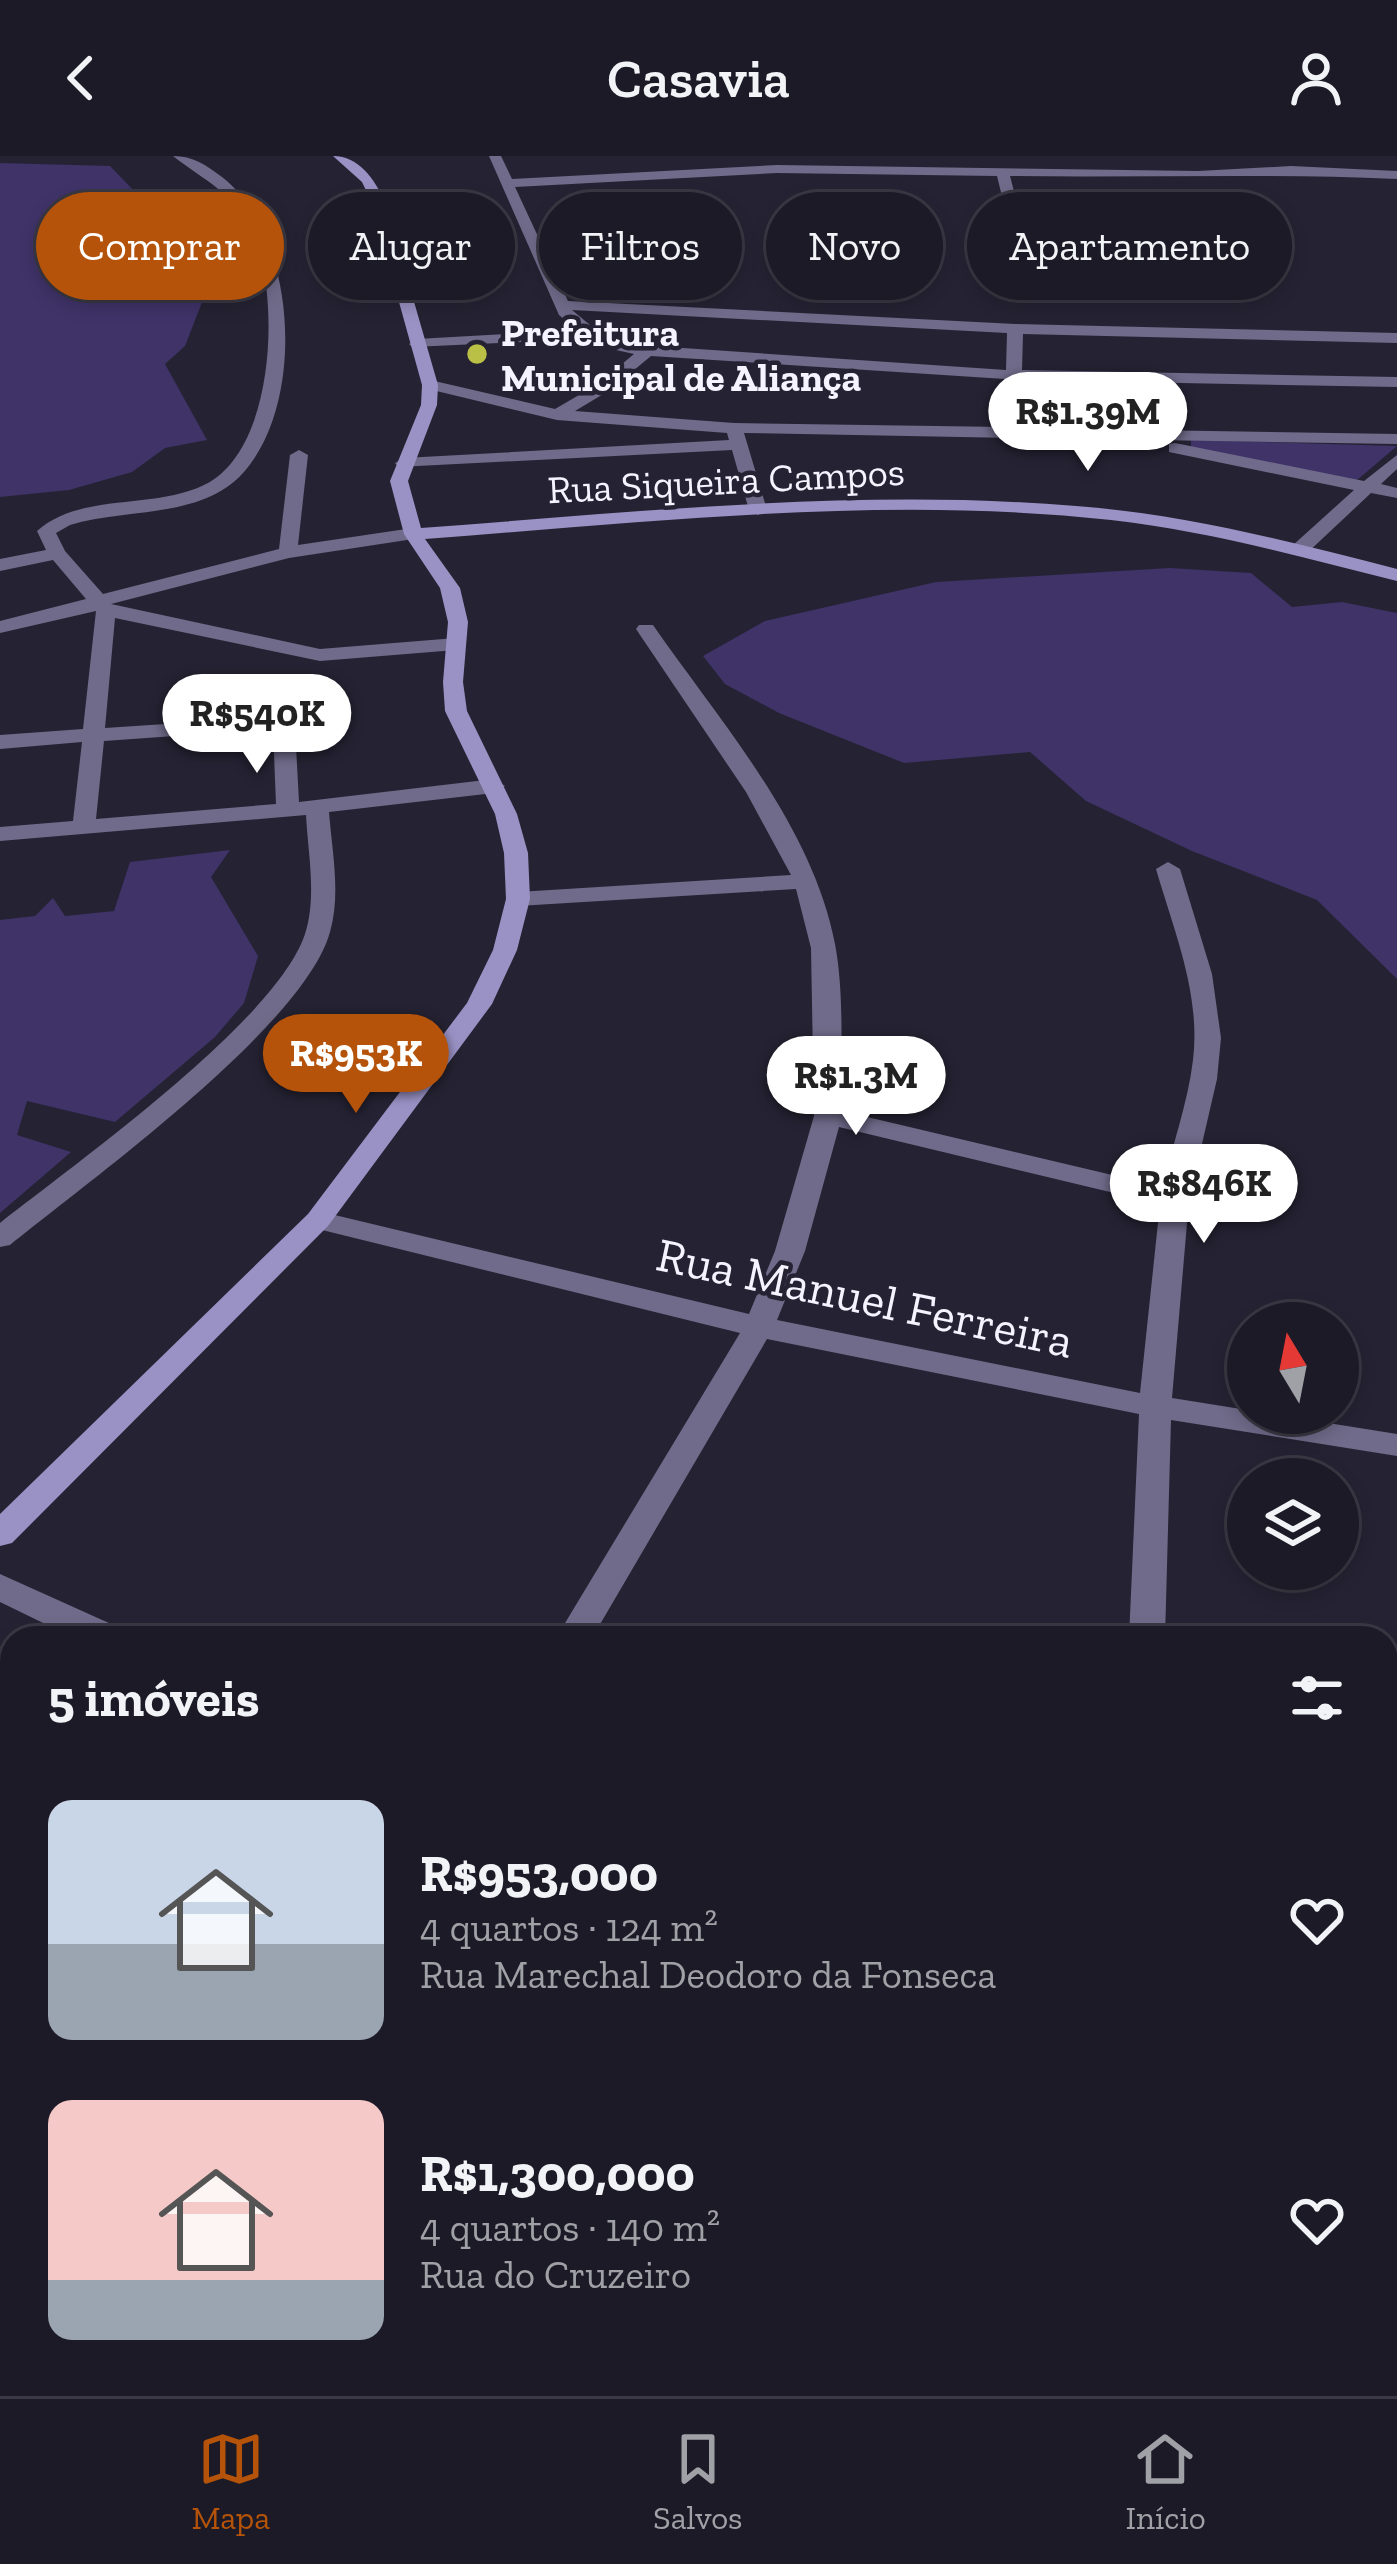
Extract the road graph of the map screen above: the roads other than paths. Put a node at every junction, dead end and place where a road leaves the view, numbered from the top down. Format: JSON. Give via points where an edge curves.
{"nodes":[{"id":1,"x":179,"y":156,"type":"edge"},
{"id":2,"x":339,"y":156,"type":"edge"},
{"id":3,"x":495,"y":156,"type":"edge"},
{"id":4,"x":1126,"y":156,"type":"edge"},
{"id":5,"x":1002,"y":171,"type":"junction"},
{"id":6,"x":1134,"y":174,"type":"junction"},
{"id":7,"x":1397,"y":175,"type":"edge"},
{"id":8,"x":508,"y":183,"type":"junction"},
{"id":9,"x":1008,"y":192,"type":"edge"},
{"id":10,"x":565,"y":310,"type":"junction"},
{"id":11,"x":545,"y":316,"type":"dead end"},
{"id":12,"x":435,"y":322,"type":"dead end"},
{"id":13,"x":413,"y":324,"type":"junction"},
{"id":14,"x":1015,"y":329,"type":"junction"},
{"id":15,"x":590,"y":334,"type":"junction"},
{"id":16,"x":698,"y":334,"type":"junction"},
{"id":17,"x":1397,"y":338,"type":"edge"},
{"id":18,"x":417,"y":344,"type":"junction"},
{"id":19,"x":644,"y":353,"type":"junction"},
{"id":20,"x":1011,"y":375,"type":"junction"},
{"id":21,"x":1397,"y":382,"type":"edge"},
{"id":22,"x":430,"y":385,"type":"junction"},
{"id":23,"x":557,"y":415,"type":"junction"},
{"id":24,"x":1012,"y":431,"type":"junction"},
{"id":25,"x":736,"y":437,"type":"junction"},
{"id":26,"x":1397,"y":439,"type":"edge"},
{"id":27,"x":1175,"y":444,"type":"junction"},
{"id":28,"x":299,"y":455,"type":"dead end"},
{"id":29,"x":1397,"y":460,"type":"edge"},
{"id":30,"x":404,"y":463,"type":"junction"},
{"id":31,"x":1369,"y":487,"type":"junction"},
{"id":32,"x":1397,"y":493,"type":"edge"},
{"id":33,"x":758,"y":510,"type":"junction"},
{"id":34,"x":413,"y":534,"type":"junction"},
{"id":35,"x":1299,"y":550,"type":"junction"},
{"id":36,"x":288,"y":552,"type":"junction"},
{"id":37,"x":57,"y":554,"type":"junction"},
{"id":38,"x":0,"y":566,"type":"edge"},
{"id":39,"x":1397,"y":574,"type":"edge"},
{"id":40,"x":103,"y":607,"type":"junction"},
{"id":41,"x":0,"y":626,"type":"edge"},
{"id":42,"x":646,"y":629,"type":"dead end"},
{"id":43,"x":457,"y":633,"type":"junction"},
{"id":44,"x":93,"y":736,"type":"junction"},
{"id":45,"x":0,"y":742,"type":"edge"},
{"id":46,"x":494,"y":786,"type":"junction"},
{"id":47,"x":317,"y":807,"type":"junction"},
{"id":48,"x":288,"y":810,"type":"junction"},
{"id":49,"x":85,"y":826,"type":"junction"},
{"id":50,"x":0,"y":834,"type":"edge"},
{"id":51,"x":1168,"y":869,"type":"dead end"},
{"id":52,"x":806,"y":881,"type":"junction"},
{"id":53,"x":518,"y":898,"type":"junction"},
{"id":54,"x":829,"y":1116,"type":"junction"},
{"id":55,"x":1175,"y":1199,"type":"junction"},
{"id":56,"x":318,"y":1220,"type":"junction"},
{"id":57,"x":0,"y":1238,"type":"edge"},
{"id":58,"x":759,"y":1327,"type":"junction"},
{"id":59,"x":1156,"y":1407,"type":"junction"},
{"id":60,"x":1397,"y":1445,"type":"edge"},
{"id":61,"x":0,"y":1534,"type":"edge"},
{"id":62,"x":0,"y":1587,"type":"edge"},
{"id":63,"x":81,"y":1626,"type":"edge"},
{"id":64,"x":581,"y":1626,"type":"edge"},
{"id":65,"x":1147,"y":1626,"type":"edge"}],
"edges":[{"from":1,"to":37,"type":"street","via":[[243,202],[262,234],[275,306],[264,427],[222,484],[51,526],[46,535]]},
{"from":2,"to":13,"type":"main road","via":[[368,180],[378,201]]},
{"from":3,"to":8,"type":"street"},
{"from":4,"to":6,"type":"street"},
{"from":5,"to":6,"type":"street"},
{"from":5,"to":8,"type":"street","via":[[777,170]]},
{"from":5,"to":9,"type":"street"},
{"from":6,"to":7,"type":"street"},
{"from":8,"to":10,"type":"street"},
{"from":10,"to":11,"type":"street"},
{"from":10,"to":15,"type":"street"},
{"from":10,"to":16,"type":"street","via":[[643,307]]},
{"from":12,"to":13,"type":"street"},
{"from":13,"to":18,"type":"main road"},
{"from":14,"to":16,"type":"street"},
{"from":14,"to":17,"type":"street"},
{"from":14,"to":20,"type":"street"},
{"from":15,"to":18,"type":"street"},
{"from":15,"to":19,"type":"street"},
{"from":16,"to":19,"type":"street"},
{"from":16,"to":20,"type":"street"},
{"from":18,"to":22,"type":"main road"},
{"from":19,"to":23,"type":"street"},
{"from":20,"to":21,"type":"street"},
{"from":20,"to":24,"type":"street"},
{"from":22,"to":23,"type":"street"},
{"from":22,"to":30,"type":"main road"},
{"from":23,"to":25,"type":"street"},
{"from":24,"to":25,"type":"street"},
{"from":24,"to":27,"type":"street","via":[[1080,447]]},
{"from":25,"to":30,"type":"street"},
{"from":25,"to":33,"type":"street"},
{"from":26,"to":27,"type":"street"},
{"from":27,"to":31,"type":"street"},
{"from":28,"to":36,"type":"street"},
{"from":29,"to":31,"type":"street"},
{"from":30,"to":34,"type":"main road","via":[[399,481]]},
{"from":31,"to":32,"type":"street"},
{"from":31,"to":35,"type":"street"},
{"from":33,"to":34,"type":"main road","name":"Rua Siqueira Campos"},
{"from":33,"to":35,"type":"main road","name":"Rua Siqueira Campos","via":[[1074,510]]},
{"from":34,"to":36,"type":"street"},
{"from":34,"to":43,"type":"main road","via":[[450,588]]},
{"from":35,"to":39,"type":"main road","name":"Rua Siqueira Campos"},
{"from":36,"to":40,"type":"street"},
{"from":37,"to":38,"type":"street"},
{"from":37,"to":40,"type":"street"},
{"from":40,"to":41,"type":"street"},
{"from":40,"to":43,"type":"street","via":[[320,655]]},
{"from":40,"to":44,"type":"street"},
{"from":42,"to":52,"type":"street","via":[[757,792]]},
{"from":43,"to":46,"type":"main road","via":[[456,711]]},
{"from":44,"to":45,"type":"street"},
{"from":44,"to":48,"type":"street","via":[[278,721]]},
{"from":44,"to":49,"type":"street"},
{"from":46,"to":47,"type":"street"},
{"from":46,"to":53,"type":"main road","via":[[516,854]]},
{"from":47,"to":48,"type":"street"},
{"from":47,"to":57,"type":"street","via":[[318,933],[292,984],[197,1075]]},
{"from":48,"to":49,"type":"street"},
{"from":49,"to":50,"type":"street"},
{"from":51,"to":55,"type":"street","via":[[1208,1036]]},
{"from":52,"to":53,"type":"street"},
{"from":52,"to":54,"type":"street","via":[[824,948]]},
{"from":53,"to":56,"type":"main road","via":[[479,1004]]},
{"from":54,"to":55,"type":"street"},
{"from":54,"to":58,"type":"street"},
{"from":55,"to":59,"type":"street"},
{"from":56,"to":58,"type":"street","name":"Rua Manuel Ferreira"},
{"from":56,"to":61,"type":"main road"},
{"from":58,"to":59,"type":"street","name":"Rua Manuel Ferreira"},
{"from":58,"to":64,"type":"street"},
{"from":59,"to":60,"type":"street","name":"Rua Manuel Ferreira"},
{"from":59,"to":65,"type":"street"},
{"from":62,"to":63,"type":"street"}]}
